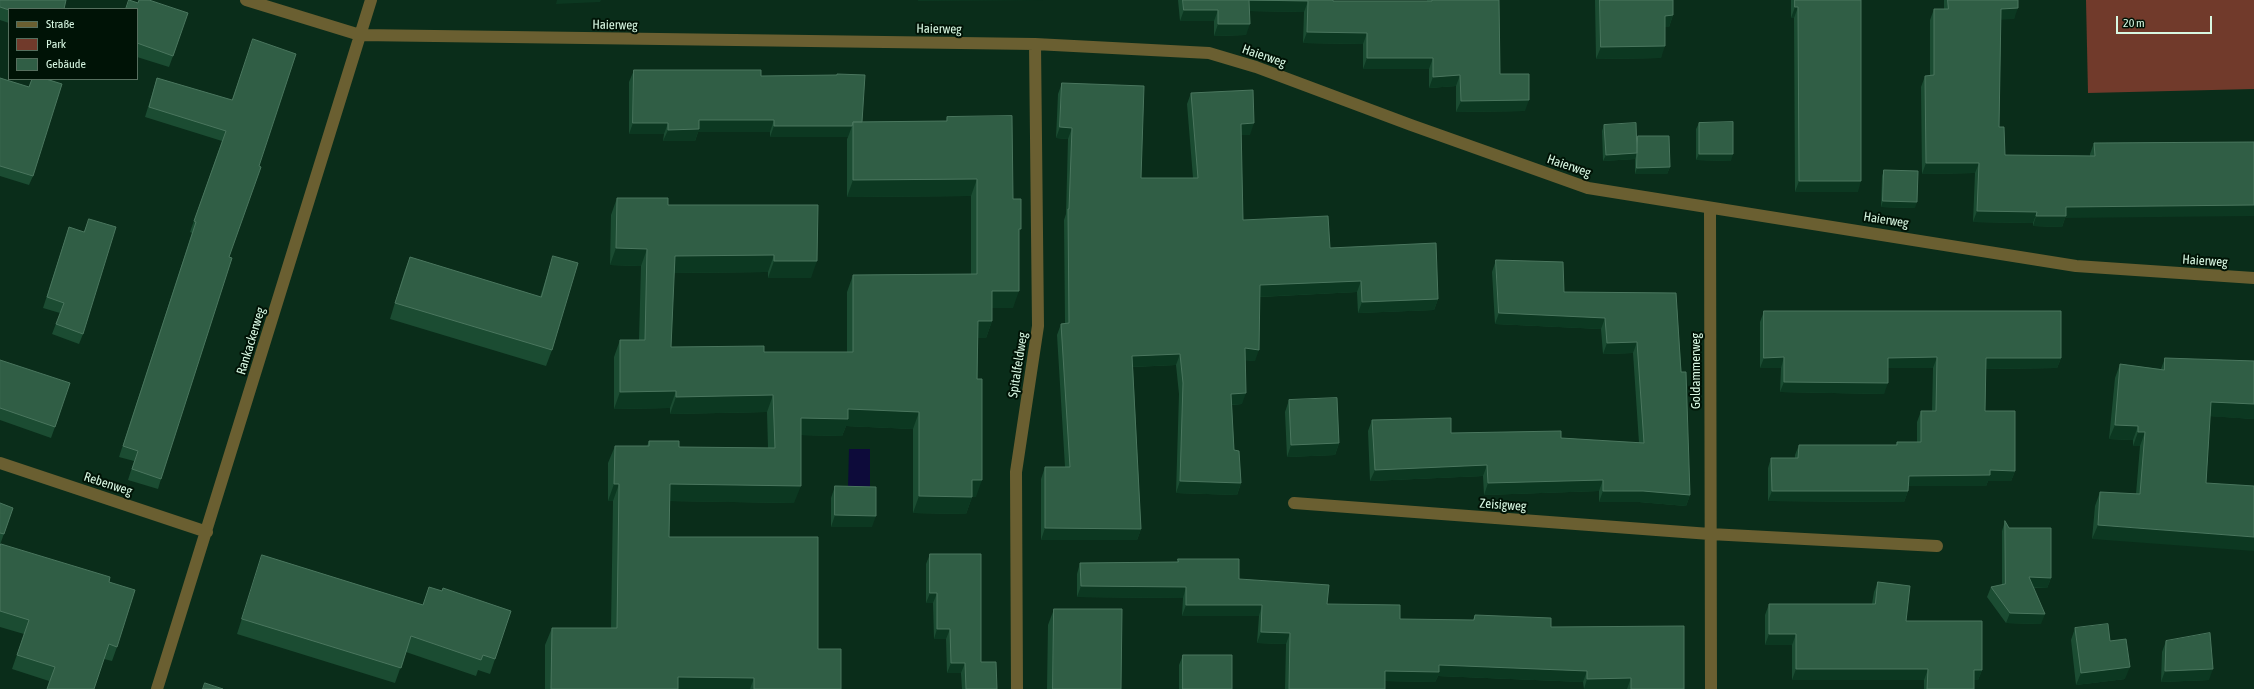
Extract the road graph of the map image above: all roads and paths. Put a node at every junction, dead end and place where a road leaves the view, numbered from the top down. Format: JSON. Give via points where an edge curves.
{"nodes":[{"id":1,"x":246,"y":0,"type":"edge"},
{"id":2,"x":371,"y":0,"type":"edge"},
{"id":3,"x":360,"y":35,"type":"junction"},
{"id":4,"x":1035,"y":44,"type":"junction"},
{"id":5,"x":1710,"y":208,"type":"junction"},
{"id":6,"x":2254,"y":278,"type":"edge"},
{"id":7,"x":0,"y":463,"type":"edge"},
{"id":8,"x":1294,"y":503,"type":"dead end"},
{"id":9,"x":207,"y":532,"type":"junction"},
{"id":10,"x":1710,"y":534,"type":"junction"},
{"id":11,"x":1937,"y":546,"type":"dead end"},
{"id":12,"x":157,"y":689,"type":"edge"},
{"id":13,"x":1017,"y":689,"type":"edge"},
{"id":14,"x":1711,"y":689,"type":"edge"}],
"edges":[{"from":1,"to":3,"type":"street","name":"Haierweg"},
{"from":2,"to":3,"type":"street","name":"Rankackerweg"},
{"from":3,"to":4,"type":"street","name":"Haierweg"},
{"from":3,"to":9,"type":"street","name":"Rankackerweg"},
{"from":4,"to":5,"type":"street","name":"Haierweg","via":[[1209,53],[1256,67],[1588,188]]},
{"from":4,"to":13,"type":"street","name":"Spitalfeldweg","via":[[1038,326],[1016,472]]},
{"from":5,"to":6,"type":"street","name":"Haierweg","via":[[2076,266]]},
{"from":5,"to":10,"type":"street","name":"Goldammerweg"},
{"from":7,"to":9,"type":"street","name":"Rebenweg"},
{"from":8,"to":10,"type":"street","name":"Zeisigweg"},
{"from":9,"to":12,"type":"street","name":"Rankackerweg"},
{"from":10,"to":11,"type":"street"},
{"from":10,"to":14,"type":"street","name":"Goldammerweg"}]}
